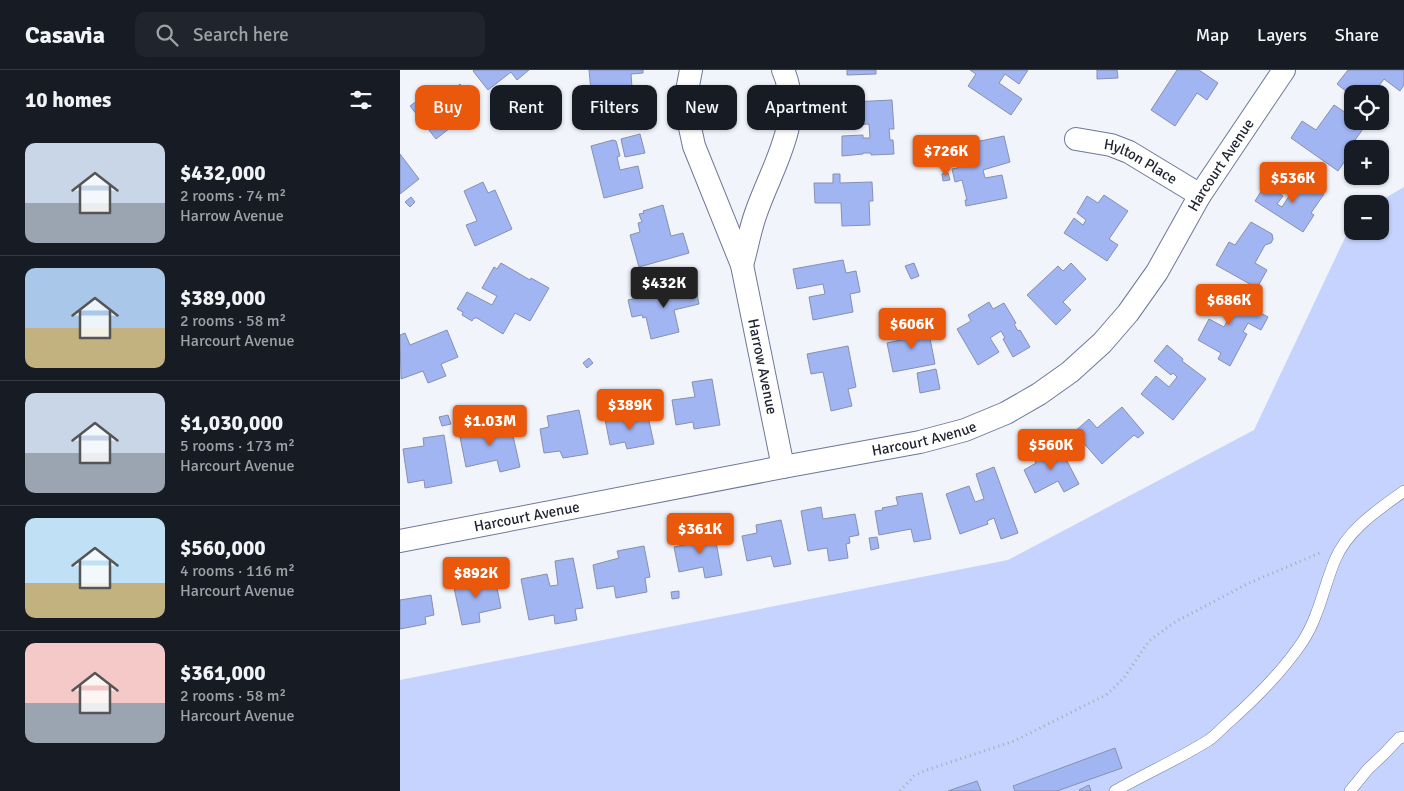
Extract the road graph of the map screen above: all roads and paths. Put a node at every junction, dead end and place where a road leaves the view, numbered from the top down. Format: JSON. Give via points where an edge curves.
{"nodes":[{"id":1,"x":690,"y":70,"type":"edge"},
{"id":2,"x":783,"y":70,"type":"edge"},
{"id":3,"x":1284,"y":70,"type":"edge"},
{"id":4,"x":1076,"y":139,"type":"dead end"},
{"id":5,"x":1200,"y":195,"type":"junction"},
{"id":6,"x":742,"y":265,"type":"junction"},
{"id":7,"x":784,"y":467,"type":"junction"},
{"id":8,"x":1404,"y":491,"type":"edge"},
{"id":9,"x":400,"y":541,"type":"edge"},
{"id":10,"x":1345,"y":541,"type":"junction"},
{"id":11,"x":1404,"y":737,"type":"edge"},
{"id":12,"x":900,"y":791,"type":"edge"},
{"id":13,"x":1115,"y":791,"type":"edge"},
{"id":14,"x":1350,"y":791,"type":"edge"}],
"edges":[{"from":1,"to":6,"type":"street","name":"Harrow Avenue","via":[[686,96],[694,146]]},
{"from":2,"to":6,"type":"street","name":"Harrow Avenue","via":[[791,106],[787,136],[756,214]]},
{"from":3,"to":5,"type":"street","name":"Harcourt Avenue"},
{"from":4,"to":5,"type":"street","name":"Hylton Place","via":[[1111,145],[1129,152]]},
{"from":5,"to":7,"type":"street","name":"Harcourt Avenue","via":[[1156,272],[1128,313],[1102,344],[1039,394],[1006,413],[965,430],[920,442]]},
{"from":6,"to":7,"type":"street","name":"Harrow Avenue"},
{"from":7,"to":9,"type":"street","name":"Harcourt Avenue"},
{"from":8,"to":10,"type":"lane","via":[[1365,520]]},
{"from":10,"to":12,"type":"path","via":[[1247,584],[1175,622],[1149,641],[1123,679],[1106,695],[1014,741],[914,776]]},
{"from":10,"to":13,"type":"lane","via":[[1304,639],[1284,667],[1210,739]]},
{"from":11,"to":14,"type":"lane","via":[[1398,738]]}]}
